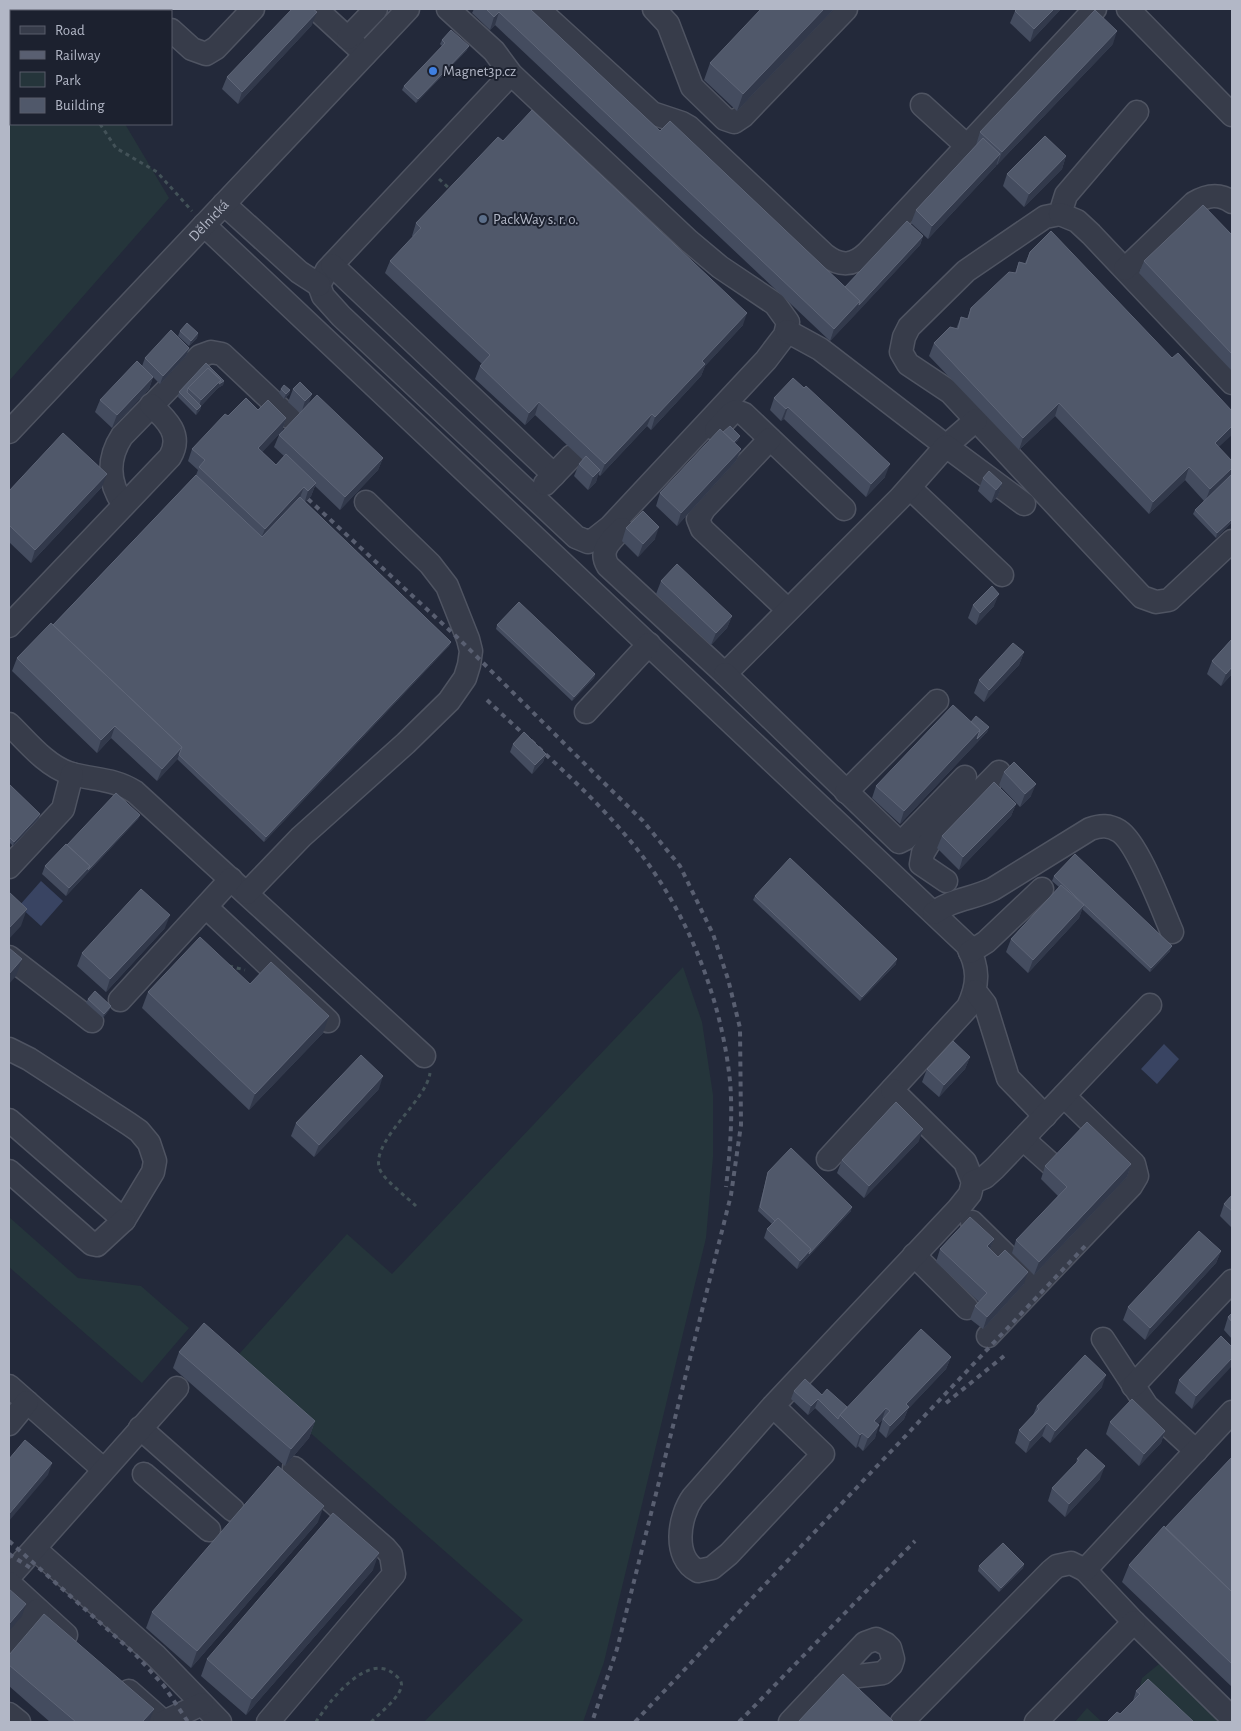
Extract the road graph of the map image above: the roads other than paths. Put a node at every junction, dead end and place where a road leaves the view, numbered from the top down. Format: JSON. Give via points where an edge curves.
{"nodes":[{"id":1,"x":253,"y":9,"type":"edge"},
{"id":2,"x":316,"y":9,"type":"edge"},
{"id":3,"x":376,"y":9,"type":"edge"},
{"id":4,"x":408,"y":9,"type":"edge"},
{"id":5,"x":448,"y":9,"type":"edge"},
{"id":6,"x":538,"y":9,"type":"edge"},
{"id":7,"x":654,"y":9,"type":"edge"},
{"id":8,"x":846,"y":9,"type":"edge"},
{"id":9,"x":1095,"y":9,"type":"edge"},
{"id":10,"x":1128,"y":9,"type":"edge"},
{"id":11,"x":172,"y":31,"type":"edge"},
{"id":12,"x":348,"y":38,"type":"junction"},
{"id":13,"x":365,"y":54,"type":"junction"},
{"id":14,"x":511,"y":74,"type":"junction"},
{"id":15,"x":922,"y":105,"type":"dead end"},
{"id":16,"x":1137,"y":112,"type":"dead end"},
{"id":17,"x":1232,"y":116,"type":"edge"},
{"id":18,"x":967,"y":146,"type":"junction"},
{"id":19,"x":1232,"y":202,"type":"edge"},
{"id":20,"x":224,"y":204,"type":"junction"},
{"id":21,"x":1060,"y":214,"type":"junction"},
{"id":22,"x":204,"y":225,"type":"junction"},
{"id":23,"x":332,"y":265,"type":"junction"},
{"id":24,"x":1125,"y":269,"type":"junction"},
{"id":25,"x":319,"y":285,"type":"junction"},
{"id":26,"x":392,"y":322,"type":"junction"},
{"id":27,"x":787,"y":331,"type":"junction"},
{"id":28,"x":371,"y":344,"type":"junction"},
{"id":29,"x":428,"y":356,"type":"junction"},
{"id":30,"x":407,"y":378,"type":"junction"},
{"id":31,"x":455,"y":381,"type":"junction"},
{"id":32,"x":1232,"y":383,"type":"edge"},
{"id":33,"x":434,"y":403,"type":"junction"},
{"id":34,"x":151,"y":405,"type":"junction"},
{"id":35,"x":289,"y":417,"type":"dead end"},
{"id":36,"x":976,"y":420,"type":"junction"},
{"id":37,"x":9,"y":432,"type":"edge"},
{"id":38,"x":770,"y":439,"type":"junction"},
{"id":39,"x":946,"y":446,"type":"junction"},
{"id":40,"x":572,"y":456,"type":"dead end"},
{"id":41,"x":554,"y":475,"type":"junction"},
{"id":42,"x":910,"y":488,"type":"junction"},
{"id":43,"x":533,"y":497,"type":"junction"},
{"id":44,"x":366,"y":502,"type":"dead end"},
{"id":45,"x":124,"y":504,"type":"junction"},
{"id":46,"x":1024,"y":504,"type":"dead end"},
{"id":47,"x":844,"y":509,"type":"dead end"},
{"id":48,"x":1232,"y":542,"type":"edge"},
{"id":49,"x":1002,"y":575,"type":"dead end"},
{"id":50,"x":788,"y":610,"type":"junction"},
{"id":51,"x":9,"y":626,"type":"edge"},
{"id":52,"x":649,"y":644,"type":"junction"},
{"id":53,"x":724,"y":674,"type":"junction"},
{"id":54,"x":937,"y":701,"type":"dead end"},
{"id":55,"x":586,"y":712,"type":"dead end"},
{"id":56,"x":9,"y":724,"type":"edge"},
{"id":57,"x":999,"y":772,"type":"dead end"},
{"id":58,"x":72,"y":774,"type":"junction"},
{"id":59,"x":966,"y":776,"type":"dead end"},
{"id":60,"x":846,"y":792,"type":"junction"},
{"id":61,"x":921,"y":864,"type":"junction"},
{"id":62,"x":9,"y":866,"type":"edge"},
{"id":63,"x":946,"y":881,"type":"dead end"},
{"id":64,"x":902,"y":883,"type":"junction"},
{"id":65,"x":239,"y":886,"type":"junction"},
{"id":66,"x":1042,"y":889,"type":"dead end"},
{"id":67,"x":206,"y":907,"type":"junction"},
{"id":68,"x":934,"y":913,"type":"junction"},
{"id":69,"x":1172,"y":932,"type":"dead end"},
{"id":70,"x":970,"y":952,"type":"junction"},
{"id":71,"x":9,"y":957,"type":"edge"},
{"id":72,"x":975,"y":991,"type":"junction"},
{"id":73,"x":120,"y":1000,"type":"dead end"},
{"id":74,"x":1150,"y":1005,"type":"dead end"},
{"id":75,"x":92,"y":1021,"type":"dead end"},
{"id":76,"x":328,"y":1021,"type":"edge"},
{"id":77,"x":9,"y":1049,"type":"edge"},
{"id":78,"x":424,"y":1056,"type":"road end"},
{"id":79,"x":892,"y":1090,"type":"junction"},
{"id":80,"x":1064,"y":1096,"type":"junction"},
{"id":81,"x":1045,"y":1116,"type":"junction"},
{"id":82,"x":9,"y":1120,"type":"edge"},
{"id":83,"x":1023,"y":1139,"type":"junction"},
{"id":84,"x":828,"y":1159,"type":"dead end"},
{"id":85,"x":1052,"y":1165,"type":"edge"},
{"id":86,"x":9,"y":1171,"type":"edge"},
{"id":87,"x":973,"y":1182,"type":"junction"},
{"id":88,"x":958,"y":1209,"type":"junction"},
{"id":89,"x":124,"y":1220,"type":"junction"},
{"id":90,"x":914,"y":1255,"type":"junction"},
{"id":91,"x":1232,"y":1281,"type":"edge"},
{"id":92,"x":1037,"y":1285,"type":"junction"},
{"id":93,"x":967,"y":1308,"type":"dead end"},
{"id":94,"x":988,"y":1336,"type":"dead end"},
{"id":95,"x":1103,"y":1339,"type":"dead end"},
{"id":96,"x":9,"y":1386,"type":"edge"},
{"id":97,"x":1133,"y":1386,"type":"junction"},
{"id":98,"x":177,"y":1388,"type":"dead end"},
{"id":99,"x":28,"y":1402,"type":"junction"},
{"id":100,"x":773,"y":1406,"type":"junction"},
{"id":101,"x":1232,"y":1412,"type":"edge"},
{"id":102,"x":9,"y":1424,"type":"edge"},
{"id":103,"x":140,"y":1428,"type":"junction"},
{"id":104,"x":1196,"y":1451,"type":"junction"},
{"id":105,"x":294,"y":1468,"type":"dead end"},
{"id":106,"x":103,"y":1470,"type":"junction"},
{"id":107,"x":144,"y":1474,"type":"dead end"},
{"id":108,"x":194,"y":1476,"type":"junction"},
{"id":109,"x":174,"y":1500,"type":"junction"},
{"id":110,"x":233,"y":1510,"type":"dead end"},
{"id":111,"x":209,"y":1530,"type":"dead end"},
{"id":112,"x":35,"y":1549,"type":"junction"},
{"id":113,"x":1085,"y":1570,"type":"junction"},
{"id":114,"x":9,"y":1577,"type":"edge"},
{"id":115,"x":9,"y":1583,"type":"edge"},
{"id":116,"x":38,"y":1610,"type":"junction"},
{"id":117,"x":1134,"y":1622,"type":"junction"},
{"id":118,"x":9,"y":1642,"type":"edge"},
{"id":119,"x":82,"y":1650,"type":"edge"},
{"id":120,"x":860,"y":1650,"type":"junction"},
{"id":121,"x":877,"y":1674,"type":"junction"},
{"id":122,"x":112,"y":1676,"type":"edge"},
{"id":123,"x":838,"y":1684,"type":"junction"},
{"id":124,"x":202,"y":1704,"type":"junction"},
{"id":125,"x":9,"y":1714,"type":"edge"},
{"id":126,"x":1232,"y":1718,"type":"edge"},
{"id":127,"x":19,"y":1722,"type":"edge"},
{"id":128,"x":164,"y":1722,"type":"edge"},
{"id":129,"x":220,"y":1722,"type":"edge"},
{"id":130,"x":268,"y":1722,"type":"edge"},
{"id":131,"x":790,"y":1722,"type":"edge"},
{"id":132,"x":902,"y":1722,"type":"edge"},
{"id":133,"x":1036,"y":1722,"type":"edge"}],
"edges":[{"from":1,"to":11,"type":"street","via":[[216,48],[206,54],[192,49]]},
{"from":2,"to":12,"type":"street"},
{"from":3,"to":12,"type":"street"},
{"from":4,"to":13,"type":"street","name":"Dělnická"},
{"from":5,"to":14,"type":"street","via":[[498,55]]},
{"from":6,"to":18,"type":"street","via":[[652,113],[689,128],[825,255],[839,264],[854,264],[867,253]]},
{"from":7,"to":8,"type":"street","via":[[668,24],[692,87],[725,119],[734,122]]},
{"from":9,"to":18,"type":"street"},
{"from":10,"to":17,"type":"street"},
{"from":12,"to":13,"type":"street"},
{"from":13,"to":20,"type":"street","name":"Dělnická"},
{"from":14,"to":23,"type":"street"},
{"from":14,"to":27,"type":"street","via":[[700,252],[776,304],[788,322]]},
{"from":15,"to":18,"type":"street"},
{"from":16,"to":21,"type":"street","via":[[1066,195]]},
{"from":19,"to":24,"type":"street","via":[[1221,197],[1202,198]]},
{"from":20,"to":22,"type":"street","name":"Dělnická"},
{"from":20,"to":25,"type":"street","via":[[299,272]]},
{"from":21,"to":24,"type":"street","via":[[1077,221]]},
{"from":21,"to":36,"type":"street","via":[[1045,216],[966,271],[917,318],[904,336],[901,352],[908,364],[945,388]]},
{"from":22,"to":37,"type":"street","name":"Dělnická"},
{"from":22,"to":52,"type":"street"},
{"from":23,"to":25,"type":"street"},
{"from":23,"to":26,"type":"street"},
{"from":24,"to":32,"type":"street"},
{"from":25,"to":28,"type":"street","via":[[323,296]]},
{"from":26,"to":28,"type":"street"},
{"from":26,"to":29,"type":"street"},
{"from":27,"to":39,"type":"street","via":[[820,349]]},
{"from":27,"to":43,"type":"street","via":[[766,360],[596,538],[588,542],[581,540]]},
{"from":28,"to":30,"type":"street"},
{"from":29,"to":30,"type":"street"},
{"from":29,"to":31,"type":"street"},
{"from":30,"to":33,"type":"street"},
{"from":31,"to":33,"type":"street"},
{"from":31,"to":41,"type":"street"},
{"from":33,"to":43,"type":"street"},
{"from":34,"to":35,"type":"street","via":[[200,356],[217,352]]},
{"from":34,"to":45,"type":"street","via":[[122,436],[111,458],[112,480]]},
{"from":34,"to":45,"type":"street","via":[[172,427],[175,450]]},
{"from":36,"to":39,"type":"street"},
{"from":36,"to":48,"type":"street","via":[[1142,597],[1156,602],[1170,600]]},
{"from":38,"to":47,"type":"street"},
{"from":38,"to":50,"type":"street","via":[[698,519],[702,529]]},
{"from":38,"to":53,"type":"street","via":[[744,414],[739,411],[732,413],[609,543],[603,555],[612,571]]},
{"from":39,"to":42,"type":"street"},
{"from":39,"to":46,"type":"street"},
{"from":40,"to":41,"type":"street"},
{"from":41,"to":43,"type":"street"},
{"from":42,"to":49,"type":"street"},
{"from":42,"to":50,"type":"street"},
{"from":44,"to":65,"type":"street","via":[[430,564],[447,586],[471,651],[465,678],[448,701],[406,743],[294,843]]},
{"from":45,"to":51,"type":"street"},
{"from":50,"to":53,"type":"street"},
{"from":52,"to":55,"type":"street"},
{"from":52,"to":64,"type":"street"},
{"from":53,"to":60,"type":"street"},
{"from":54,"to":60,"type":"street"},
{"from":56,"to":58,"type":"street","via":[[53,765]]},
{"from":57,"to":61,"type":"street","via":[[929,843]]},
{"from":58,"to":62,"type":"street","via":[[68,798],[59,814]]},
{"from":58,"to":65,"type":"street","via":[[127,786]]},
{"from":59,"to":60,"type":"street","via":[[899,842]]},
{"from":61,"to":63,"type":"street"},
{"from":61,"to":64,"type":"street"},
{"from":64,"to":68,"type":"street"},
{"from":65,"to":67,"type":"street"},
{"from":65,"to":78,"type":"street"},
{"from":66,"to":70,"type":"street","via":[[986,942]]},
{"from":67,"to":73,"type":"street"},
{"from":67,"to":76,"type":"street"},
{"from":68,"to":69,"type":"street","via":[[953,901],[993,889],[1090,828],[1101,825],[1111,827],[1128,838]]},
{"from":68,"to":70,"type":"street","via":[[957,934]]},
{"from":70,"to":72,"type":"street","via":[[978,973]]},
{"from":71,"to":75,"type":"street"},
{"from":72,"to":79,"type":"street","via":[[961,1017]]},
{"from":72,"to":81,"type":"street","via":[[985,1004],[1008,1078]]},
{"from":74,"to":80,"type":"street"},
{"from":77,"to":89,"type":"street","via":[[134,1128],[149,1143],[155,1161],[153,1172]]},
{"from":79,"to":84,"type":"street"},
{"from":79,"to":87,"type":"street","via":[[965,1162]]},
{"from":80,"to":81,"type":"street"},
{"from":80,"to":92,"type":"street","via":[[1134,1164],[1138,1176]]},
{"from":81,"to":83,"type":"street"},
{"from":82,"to":89,"type":"street"},
{"from":83,"to":85,"type":"street"},
{"from":83,"to":87,"type":"street","via":[[996,1168]]},
{"from":86,"to":89,"type":"street","via":[[92,1244],[102,1242]]},
{"from":87,"to":88,"type":"street","via":[[970,1194]]},
{"from":88,"to":90,"type":"street"},
{"from":88,"to":92,"type":"street"},
{"from":90,"to":93,"type":"street"},
{"from":90,"to":100,"type":"street"},
{"from":91,"to":97,"type":"street"},
{"from":92,"to":94,"type":"street"},
{"from":95,"to":97,"type":"street"},
{"from":96,"to":99,"type":"street"},
{"from":97,"to":104,"type":"street","via":[[1147,1406]]},
{"from":98,"to":103,"type":"street"},
{"from":99,"to":102,"type":"street"},
{"from":99,"to":106,"type":"street"},
{"from":100,"to":100,"type":"street","via":[[687,1504],[682,1542],[686,1559],[698,1571],[712,1568],[730,1554],[823,1454]]},
{"from":101,"to":104,"type":"street"},
{"from":103,"to":106,"type":"street"},
{"from":103,"to":108,"type":"street"},
{"from":104,"to":113,"type":"street"},
{"from":105,"to":130,"type":"street","via":[[391,1555],[394,1574]]},
{"from":106,"to":112,"type":"street"},
{"from":107,"to":109,"type":"street"},
{"from":108,"to":109,"type":"street"},
{"from":108,"to":110,"type":"street"},
{"from":109,"to":111,"type":"street"},
{"from":112,"to":114,"type":"street"},
{"from":112,"to":124,"type":"street","via":[[155,1655]]},
{"from":113,"to":117,"type":"street"},
{"from":113,"to":132,"type":"street","via":[[1071,1563],[1050,1571]]},
{"from":115,"to":116,"type":"street"},
{"from":116,"to":118,"type":"street"},
{"from":116,"to":119,"type":"street"},
{"from":117,"to":126,"type":"street"},
{"from":117,"to":133,"type":"street"},
{"from":120,"to":121,"type":"street","via":[[862,1668]]},
{"from":120,"to":121,"type":"street","via":[[870,1640],[881,1641],[890,1648],[891,1665]]},
{"from":120,"to":123,"type":"street"},
{"from":121,"to":123,"type":"street"},
{"from":122,"to":128,"type":"street"},
{"from":123,"to":131,"type":"street"},
{"from":124,"to":128,"type":"street"},
{"from":124,"to":129,"type":"street"},
{"from":125,"to":127,"type":"street"}]}
